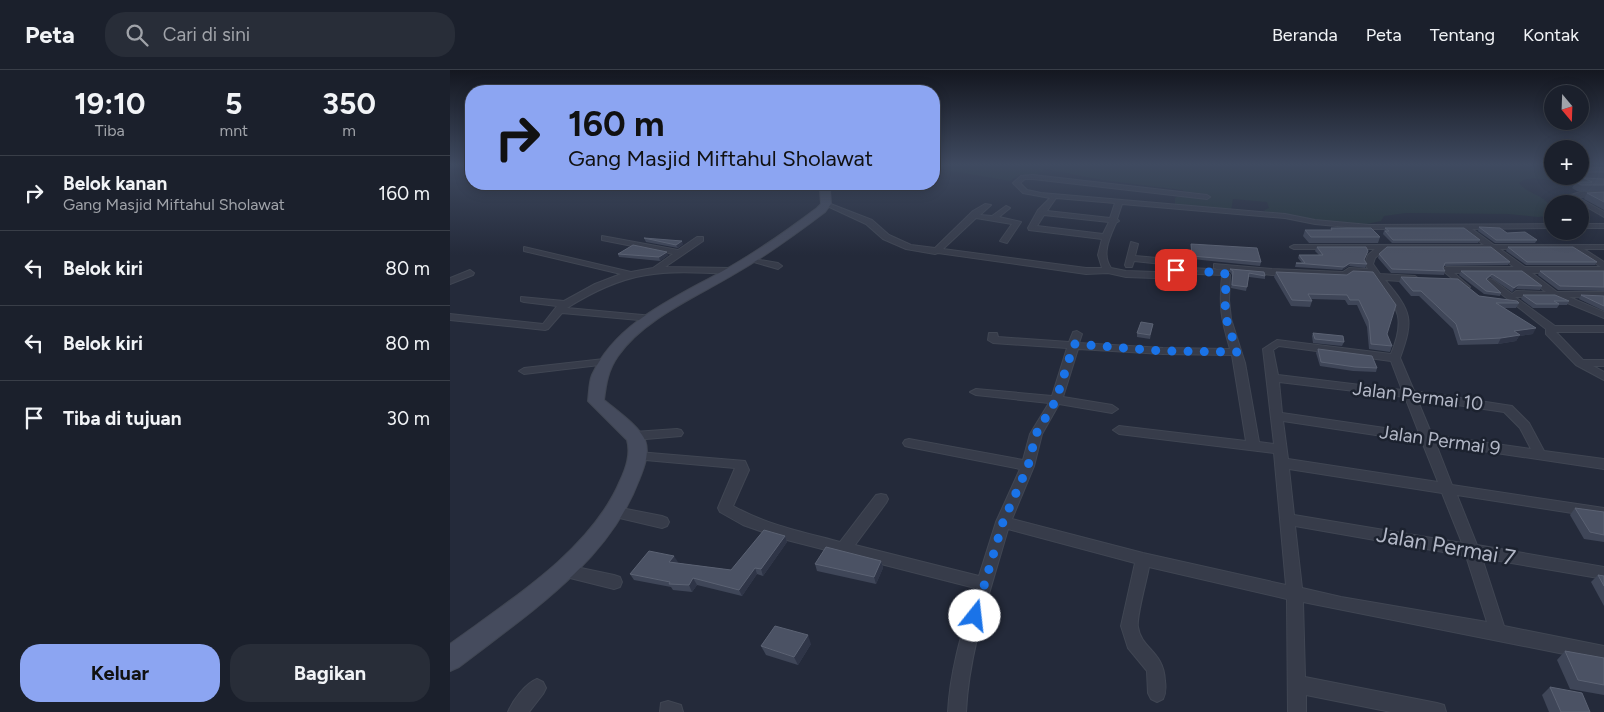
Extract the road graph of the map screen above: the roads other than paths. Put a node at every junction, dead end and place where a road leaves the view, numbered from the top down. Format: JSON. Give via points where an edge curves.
{"nodes":[{"id":1,"x":825,"y":195,"type":"edge"},
{"id":2,"x":1038,"y":195,"type":"edge"},
{"id":3,"x":1183,"y":195,"type":"edge"},
{"id":4,"x":1576,"y":195,"type":"edge"},
{"id":5,"x":1054,"y":197,"type":"junction"},
{"id":6,"x":1208,"y":198,"type":"dead end"},
{"id":7,"x":1119,"y":203,"type":"junction"},
{"id":8,"x":826,"y":204,"type":"junction"},
{"id":9,"x":987,"y":205,"type":"dead end"},
{"id":10,"x":1006,"y":208,"type":"dead end"},
{"id":11,"x":1596,"y":210,"type":"junction"},
{"id":12,"x":1604,"y":210,"type":"edge"},
{"id":13,"x":1041,"y":212,"type":"junction"},
{"id":14,"x":1604,"y":215,"type":"edge"},
{"id":15,"x":976,"y":216,"type":"junction"},
{"id":16,"x":994,"y":218,"type":"junction"},
{"id":17,"x":1115,"y":221,"type":"junction"},
{"id":18,"x":1464,"y":226,"type":"junction"},
{"id":19,"x":1544,"y":226,"type":"edge"},
{"id":20,"x":1589,"y":226,"type":"edge"},
{"id":21,"x":1604,"y":226,"type":"edge"},
{"id":22,"x":1369,"y":227,"type":"junction"},
{"id":23,"x":1376,"y":233,"type":"edge"},
{"id":24,"x":1107,"y":237,"type":"junction"},
{"id":25,"x":605,"y":238,"type":"dead end"},
{"id":26,"x":700,"y":239,"type":"dead end"},
{"id":27,"x":1004,"y":240,"type":"dead end"},
{"id":28,"x":1134,"y":244,"type":"dead end"},
{"id":29,"x":1385,"y":245,"type":"junction"},
{"id":30,"x":1294,"y":247,"type":"dead end"},
{"id":31,"x":1490,"y":247,"type":"junction"},
{"id":32,"x":1575,"y":247,"type":"junction"},
{"id":33,"x":1604,"y":248,"type":"edge"},
{"id":34,"x":527,"y":249,"type":"dead end"},
{"id":35,"x":679,"y":252,"type":"junction"},
{"id":36,"x":935,"y":252,"type":"junction"},
{"id":37,"x":1131,"y":258,"type":"junction"},
{"id":38,"x":751,"y":260,"type":"junction"},
{"id":39,"x":778,"y":266,"type":"dead end"},
{"id":40,"x":1604,"y":266,"type":"edge"},
{"id":41,"x":1108,"y":270,"type":"junction"},
{"id":42,"x":1522,"y":270,"type":"junction"},
{"id":43,"x":1604,"y":270,"type":"edge"},
{"id":44,"x":654,"y":271,"type":"junction"},
{"id":45,"x":730,"y":271,"type":"junction"},
{"id":46,"x":470,"y":273,"type":"dead end"},
{"id":47,"x":630,"y":274,"type":"junction"},
{"id":48,"x":1126,"y":274,"type":"junction"},
{"id":49,"x":1377,"y":275,"type":"junction"},
{"id":50,"x":1428,"y":279,"type":"edge"},
{"id":51,"x":450,"y":281,"type":"edge"},
{"id":52,"x":1490,"y":282,"type":"edge"},
{"id":53,"x":1475,"y":294,"type":"edge"},
{"id":54,"x":1556,"y":295,"type":"junction"},
{"id":55,"x":1604,"y":295,"type":"edge"},
{"id":56,"x":524,"y":299,"type":"dead end"},
{"id":57,"x":1517,"y":299,"type":"junction"},
{"id":58,"x":1500,"y":302,"type":"edge"},
{"id":59,"x":564,"y":308,"type":"junction"},
{"id":60,"x":1604,"y":316,"type":"edge"},
{"id":61,"x":450,"y":317,"type":"edge"},
{"id":62,"x":650,"y":318,"type":"junction"},
{"id":63,"x":1553,"y":328,"type":"junction"},
{"id":64,"x":1604,"y":329,"type":"edge"},
{"id":65,"x":993,"y":335,"type":"dead end"},
{"id":66,"x":1076,"y":339,"type":"junction"},
{"id":67,"x":1237,"y":352,"type":"junction"},
{"id":68,"x":1395,"y":358,"type":"junction"},
{"id":69,"x":604,"y":362,"type":"junction"},
{"id":70,"x":1580,"y":363,"type":"junction"},
{"id":71,"x":1604,"y":363,"type":"edge"},
{"id":72,"x":524,"y":370,"type":"dead end"},
{"id":73,"x":1604,"y":377,"type":"edge"},
{"id":74,"x":1273,"y":378,"type":"junction"},
{"id":75,"x":976,"y":392,"type":"dead end"},
{"id":76,"x":1410,"y":394,"type":"junction"},
{"id":77,"x":1056,"y":400,"type":"junction"},
{"id":78,"x":1112,"y":409,"type":"dead end"},
{"id":79,"x":1276,"y":416,"type":"junction"},
{"id":80,"x":1120,"y":430,"type":"dead end"},
{"id":81,"x":677,"y":433,"type":"dead end"},
{"id":82,"x":634,"y":436,"type":"junction"},
{"id":83,"x":1426,"y":438,"type":"junction"},
{"id":84,"x":909,"y":443,"type":"dead end"},
{"id":85,"x":1253,"y":446,"type":"junction"},
{"id":86,"x":1538,"y":453,"type":"junction"},
{"id":87,"x":638,"y":456,"type":"junction"},
{"id":88,"x":1281,"y":456,"type":"junction"},
{"id":89,"x":1604,"y":464,"type":"edge"},
{"id":90,"x":1028,"y":466,"type":"junction"},
{"id":91,"x":1446,"y":489,"type":"junction"},
{"id":92,"x":881,"y":499,"type":"dead end"},
{"id":93,"x":616,"y":512,"type":"junction"},
{"id":94,"x":1604,"y":513,"type":"edge"},
{"id":95,"x":1288,"y":519,"type":"junction"},
{"id":96,"x":662,"y":522,"type":"dead end"},
{"id":97,"x":1003,"y":522,"type":"junction"},
{"id":98,"x":844,"y":548,"type":"junction"},
{"id":99,"x":1472,"y":550,"type":"junction"},
{"id":100,"x":1143,"y":559,"type":"junction"},
{"id":101,"x":562,"y":570,"type":"junction"},
{"id":102,"x":1604,"y":573,"type":"edge"},
{"id":103,"x":614,"y":582,"type":"dead end"},
{"id":104,"x":984,"y":584,"type":"junction"},
{"id":105,"x":1295,"y":593,"type":"junction"},
{"id":106,"x":1498,"y":632,"type":"junction"},
{"id":107,"x":1604,"y":654,"type":"edge"},
{"id":108,"x":450,"y":659,"type":"edge"},
{"id":109,"x":1296,"y":684,"type":"junction"},
{"id":110,"x":537,"y":688,"type":"dead end"},
{"id":111,"x":1157,"y":693,"type":"dead end"},
{"id":112,"x":1414,"y":709,"type":"edge"},
{"id":113,"x":517,"y":712,"type":"edge"},
{"id":114,"x":957,"y":712,"type":"edge"},
{"id":115,"x":1297,"y":712,"type":"edge"},
{"id":116,"x":1437,"y":712,"type":"edge"}],
"edges":[{"from":1,"to":8,"type":"street"},
{"from":2,"to":5,"type":"street"},
{"from":3,"to":6,"type":"street"},
{"from":4,"to":11,"type":"street","via":[[1571,196]]},
{"from":5,"to":7,"type":"street"},
{"from":5,"to":13,"type":"street"},
{"from":7,"to":17,"type":"street"},
{"from":7,"to":22,"type":"street"},
{"from":8,"to":36,"type":"street","via":[[870,222],[886,237]]},
{"from":8,"to":38,"type":"street"},
{"from":9,"to":15,"type":"street"},
{"from":10,"to":16,"type":"street"},
{"from":11,"to":12,"type":"street"},
{"from":11,"to":14,"type":"street"},
{"from":13,"to":17,"type":"street"},
{"from":13,"to":24,"type":"street","via":[[1032,228]]},
{"from":15,"to":16,"type":"street"},
{"from":15,"to":36,"type":"street"},
{"from":16,"to":27,"type":"street","via":[[1017,222]]},
{"from":17,"to":24,"type":"street"},
{"from":18,"to":19,"type":"street"},
{"from":18,"to":22,"type":"street"},
{"from":18,"to":31,"type":"street"},
{"from":20,"to":21,"type":"street"},
{"from":22,"to":23,"type":"street"},
{"from":24,"to":41,"type":"street","via":[[1100,258]]},
{"from":25,"to":35,"type":"street"},
{"from":26,"to":35,"type":"street"},
{"from":28,"to":37,"type":"street"},
{"from":29,"to":30,"type":"street"},
{"from":29,"to":31,"type":"street"},
{"from":29,"to":49,"type":"street","via":[[1369,260]]},
{"from":31,"to":32,"type":"street"},
{"from":31,"to":42,"type":"street"},
{"from":32,"to":33,"type":"street"},
{"from":32,"to":40,"type":"street"},
{"from":34,"to":47,"type":"street"},
{"from":35,"to":44,"type":"street"},
{"from":36,"to":41,"type":"street","via":[[1073,270]]},
{"from":37,"to":48,"type":"street"},
{"from":37,"to":49,"type":"street","via":[[1272,272],[1345,275],[1349,271]]},
{"from":38,"to":39,"type":"street"},
{"from":38,"to":45,"type":"street"},
{"from":41,"to":48,"type":"street"},
{"from":42,"to":43,"type":"street"},
{"from":42,"to":53,"type":"street","via":[[1446,270],[1451,280]]},
{"from":42,"to":54,"type":"street"},
{"from":44,"to":45,"type":"street"},
{"from":44,"to":47,"type":"street"},
{"from":45,"to":62,"type":"street"},
{"from":46,"to":51,"type":"street"},
{"from":47,"to":59,"type":"street","via":[[601,284]]},
{"from":48,"to":67,"type":"street","via":[[1160,274],[1179,270],[1225,274],[1225,315]]},
{"from":49,"to":50,"type":"street"},
{"from":49,"to":68,"type":"street","via":[[1397,299],[1403,312],[1404,333]]},
{"from":52,"to":57,"type":"street"},
{"from":54,"to":55,"type":"street"},
{"from":54,"to":57,"type":"street"},
{"from":54,"to":60,"type":"street"},
{"from":56,"to":59,"type":"street"},
{"from":57,"to":58,"type":"street"},
{"from":57,"to":63,"type":"street"},
{"from":59,"to":61,"type":"street","via":[[545,327]]},
{"from":59,"to":62,"type":"street"},
{"from":62,"to":69,"type":"street"},
{"from":63,"to":64,"type":"street"},
{"from":63,"to":70,"type":"street","via":[[1550,330],[1553,336]]},
{"from":65,"to":66,"type":"street","via":[[994,340]]},
{"from":66,"to":67,"type":"street","via":[[1163,351]]},
{"from":66,"to":77,"type":"street"},
{"from":67,"to":85,"type":"street"},
{"from":68,"to":74,"type":"street","via":[[1277,343],[1268,349]]},
{"from":68,"to":76,"type":"street"},
{"from":69,"to":72,"type":"street"},
{"from":69,"to":82,"type":"street","via":[[597,383],[596,401]]},
{"from":70,"to":71,"type":"street"},
{"from":70,"to":73,"type":"street"},
{"from":74,"to":76,"type":"street","name":"Jalan Permai 10"},
{"from":74,"to":79,"type":"street"},
{"from":75,"to":77,"type":"street"},
{"from":76,"to":83,"type":"street"},
{"from":76,"to":86,"type":"street","name":"Jalan Permai 10","via":[[1508,408],[1525,426]]},
{"from":77,"to":78,"type":"street"},
{"from":77,"to":90,"type":"street","via":[[1036,434]]},
{"from":79,"to":83,"type":"street","name":"Jalan Permai 9"},
{"from":79,"to":88,"type":"street"},
{"from":80,"to":85,"type":"street"},
{"from":81,"to":82,"type":"street"},
{"from":82,"to":87,"type":"street"},
{"from":83,"to":86,"type":"street","name":"Jalan Permai 9"},
{"from":83,"to":91,"type":"street"},
{"from":84,"to":90,"type":"street"},
{"from":85,"to":88,"type":"street"},
{"from":86,"to":89,"type":"street","name":"Jalan Permai 9"},
{"from":87,"to":93,"type":"street","via":[[630,484]]},
{"from":87,"to":98,"type":"street","via":[[740,464],[742,470],[725,505],[726,510],[783,533]]},
{"from":88,"to":91,"type":"street"},
{"from":88,"to":95,"type":"street"},
{"from":90,"to":97,"type":"street"},
{"from":91,"to":94,"type":"street"},
{"from":91,"to":99,"type":"street"},
{"from":92,"to":98,"type":"street"},
{"from":93,"to":96,"type":"street"},
{"from":93,"to":101,"type":"street"},
{"from":95,"to":99,"type":"street","name":"Jalan Permai 7"},
{"from":95,"to":105,"type":"street"},
{"from":97,"to":100,"type":"street"},
{"from":97,"to":104,"type":"street"},
{"from":98,"to":104,"type":"street"},
{"from":99,"to":102,"type":"street","name":"Jalan Permai 7"},
{"from":99,"to":106,"type":"street"},
{"from":100,"to":105,"type":"street"},
{"from":100,"to":111,"type":"street","via":[[1129,626],[1134,642],[1156,669]]},
{"from":101,"to":103,"type":"street"},
{"from":101,"to":108,"type":"street"},
{"from":104,"to":114,"type":"street","via":[[970,633]]},
{"from":105,"to":106,"type":"street"},
{"from":105,"to":109,"type":"street"},
{"from":106,"to":107,"type":"street"},
{"from":109,"to":112,"type":"street"},
{"from":109,"to":115,"type":"street"},
{"from":110,"to":113,"type":"street"},
{"from":112,"to":116,"type":"street"}]}
